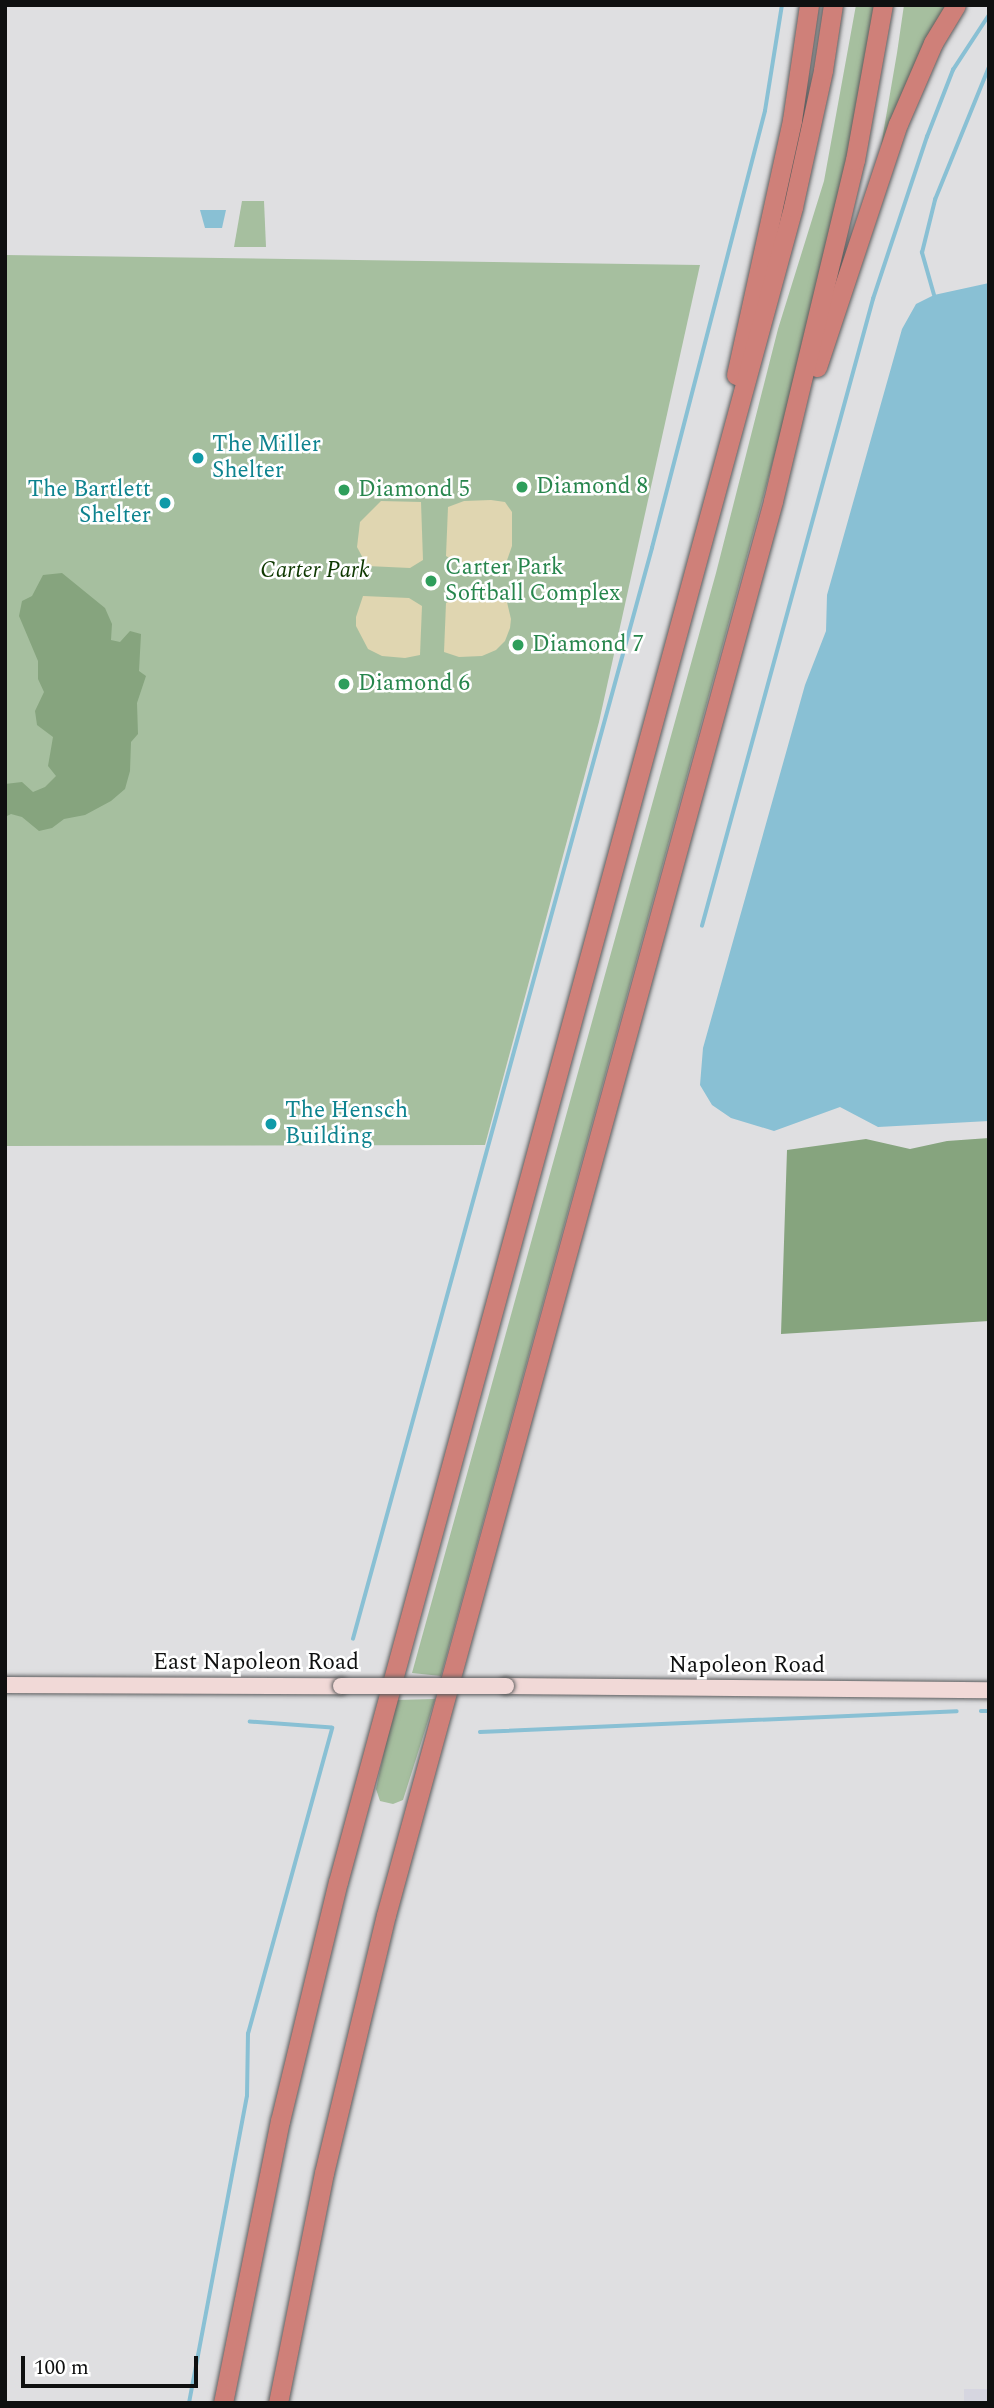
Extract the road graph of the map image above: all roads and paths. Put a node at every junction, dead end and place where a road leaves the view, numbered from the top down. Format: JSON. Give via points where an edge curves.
{"nodes":[{"id":1,"x":809,"y":5,"type":"edge"},
{"id":2,"x":833,"y":5,"type":"edge"},
{"id":3,"x":883,"y":5,"type":"edge"},
{"id":4,"x":956,"y":5,"type":"edge"},
{"id":5,"x":718,"y":481,"type":"junction"},
{"id":6,"x":774,"y":501,"type":"junction"},
{"id":7,"x":5,"y":1685,"type":"edge"},
{"id":8,"x":506,"y":1686,"type":"joint"},
{"id":9,"x":989,"y":1690,"type":"edge"},
{"id":10,"x":223,"y":2403,"type":"edge"},
{"id":11,"x":278,"y":2403,"type":"edge"}],
"edges":[{"from":1,"to":5,"type":"highway","via":[[792,120],[739,352]]},
{"from":2,"to":5,"type":"highway","via":[[793,207]]},
{"from":3,"to":6,"type":"highway","via":[[855,160]]},
{"from":4,"to":6,"type":"highway","via":[[933,43],[898,124]]},
{"from":5,"to":10,"type":"highway","via":[[341,1869],[280,2121]]},
{"from":6,"to":11,"type":"highway","via":[[386,1915],[327,2159]]},
{"from":7,"to":8,"type":"street","name":"East Napoleon Road","bridge":true},
{"from":8,"to":9,"type":"street","name":"Napoleon Road"}]}
